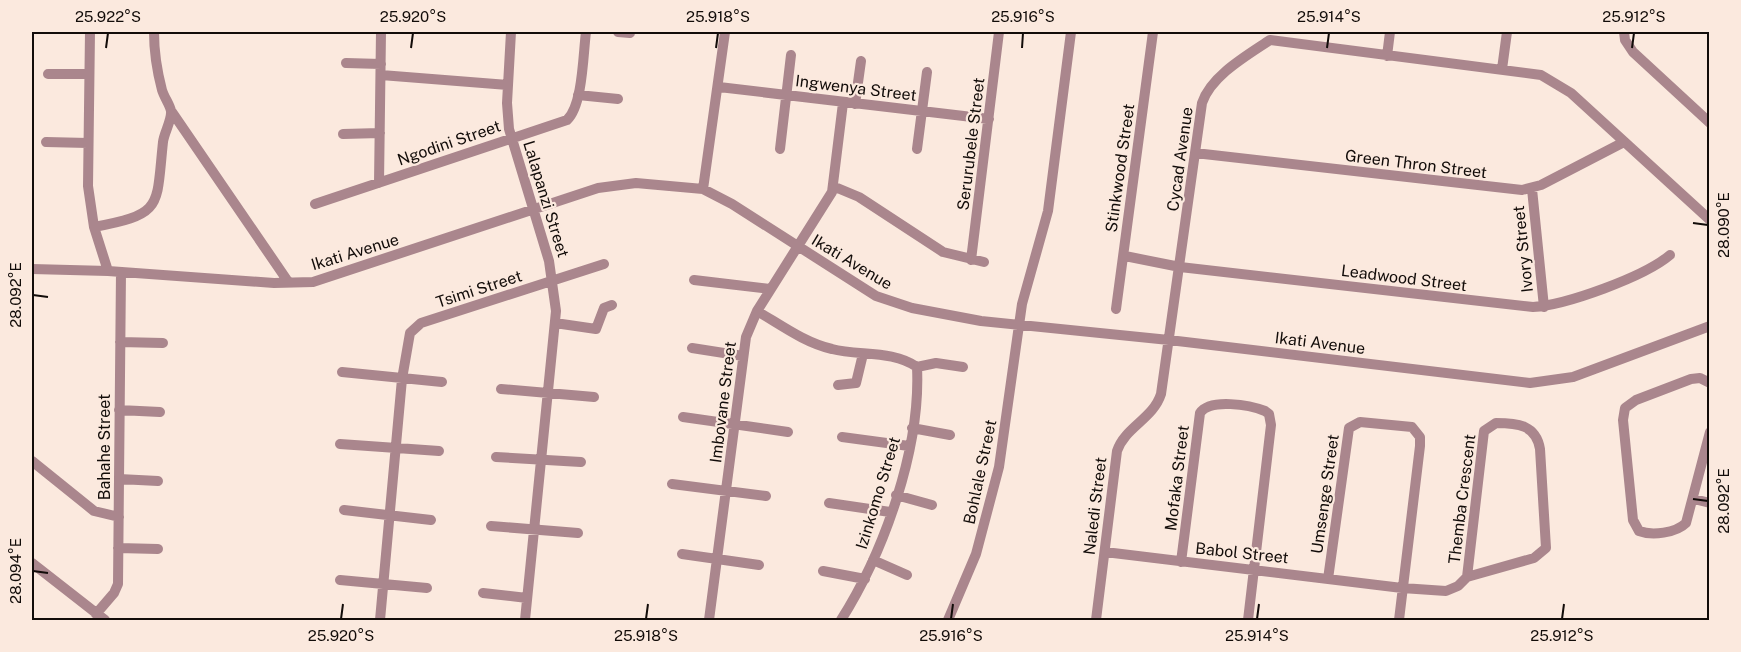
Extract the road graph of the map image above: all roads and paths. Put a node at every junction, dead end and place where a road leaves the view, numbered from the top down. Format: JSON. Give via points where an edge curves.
{"nodes":[{"id":1,"x":90,"y":32,"type":"edge"},
{"id":2,"x":154,"y":32,"type":"edge"},
{"id":3,"x":381,"y":32,"type":"edge"},
{"id":4,"x":511,"y":32,"type":"edge"},
{"id":5,"x":586,"y":32,"type":"edge"},
{"id":6,"x":618,"y":32,"type":"edge"},
{"id":7,"x":725,"y":32,"type":"edge"},
{"id":8,"x":999,"y":32,"type":"edge"},
{"id":9,"x":1071,"y":32,"type":"edge"},
{"id":10,"x":1153,"y":32,"type":"edge"},
{"id":11,"x":1390,"y":32,"type":"edge"},
{"id":12,"x":1507,"y":32,"type":"edge"},
{"id":13,"x":1624,"y":32,"type":"edge"},
{"id":14,"x":630,"y":33,"type":"edge"},
{"id":15,"x":1270,"y":36,"type":"edge"},
{"id":16,"x":791,"y":55,"type":"dead end"},
{"id":17,"x":1387,"y":56,"type":"junction"},
{"id":18,"x":861,"y":61,"type":"dead end"},
{"id":19,"x":346,"y":63,"type":"dead end"},
{"id":20,"x":381,"y":69,"type":"junction"},
{"id":21,"x":1502,"y":69,"type":"junction"},
{"id":22,"x":927,"y":72,"type":"dead end"},
{"id":23,"x":48,"y":74,"type":"dead end"},
{"id":24,"x":89,"y":74,"type":"junction"},
{"id":25,"x":508,"y":85,"type":"junction"},
{"id":26,"x":719,"y":87,"type":"junction"},
{"id":27,"x":578,"y":95,"type":"junction"},
{"id":28,"x":786,"y":95,"type":"junction"},
{"id":29,"x":618,"y":99,"type":"dead end"},
{"id":30,"x":843,"y":103,"type":"junction"},
{"id":31,"x":855,"y":104,"type":"junction"},
{"id":32,"x":921,"y":111,"type":"junction"},
{"id":33,"x":172,"y":112,"type":"junction"},
{"id":34,"x":989,"y":119,"type":"junction"},
{"id":35,"x":1710,"y":123,"type":"edge"},
{"id":36,"x":380,"y":133,"type":"junction"},
{"id":37,"x":344,"y":134,"type":"dead end"},
{"id":38,"x":511,"y":137,"type":"junction"},
{"id":39,"x":46,"y":142,"type":"dead end"},
{"id":40,"x":1624,"y":142,"type":"junction"},
{"id":41,"x":88,"y":143,"type":"junction"},
{"id":42,"x":780,"y":149,"type":"dead end"},
{"id":43,"x":917,"y":149,"type":"dead end"},
{"id":44,"x":1195,"y":153,"type":"junction"},
{"id":45,"x":380,"y":183,"type":"junction"},
{"id":46,"x":835,"y":187,"type":"junction"},
{"id":47,"x":703,"y":189,"type":"junction"},
{"id":48,"x":1532,"y":189,"type":"junction"},
{"id":49,"x":315,"y":204,"type":"dead end"},
{"id":50,"x":535,"y":209,"type":"junction"},
{"id":51,"x":1710,"y":220,"type":"edge"},
{"id":52,"x":94,"y":227,"type":"junction"},
{"id":53,"x":797,"y":246,"type":"junction"},
{"id":54,"x":1670,"y":255,"type":"dead end"},
{"id":55,"x":1125,"y":256,"type":"junction"},
{"id":56,"x":971,"y":260,"type":"junction"},
{"id":57,"x":984,"y":262,"type":"dead end"},
{"id":58,"x":604,"y":264,"type":"dead end"},
{"id":59,"x":1180,"y":267,"type":"junction"},
{"id":60,"x":32,"y":269,"type":"edge"},
{"id":61,"x":108,"y":271,"type":"junction"},
{"id":62,"x":121,"y":272,"type":"junction"},
{"id":63,"x":694,"y":280,"type":"dead end"},
{"id":64,"x":554,"y":282,"type":"junction"},
{"id":65,"x":289,"y":283,"type":"junction"},
{"id":66,"x":770,"y":289,"type":"junction"},
{"id":67,"x":612,"y":305,"type":"dead end"},
{"id":68,"x":1544,"y":307,"type":"junction"},
{"id":69,"x":1116,"y":309,"type":"dead end"},
{"id":70,"x":757,"y":311,"type":"junction"},
{"id":71,"x":555,"y":323,"type":"junction"},
{"id":72,"x":1018,"y":325,"type":"junction"},
{"id":73,"x":1710,"y":326,"type":"edge"},
{"id":74,"x":1170,"y":340,"type":"junction"},
{"id":75,"x":120,"y":342,"type":"junction"},
{"id":76,"x":163,"y":343,"type":"dead end"},
{"id":77,"x":692,"y":348,"type":"dead end"},
{"id":78,"x":863,"y":354,"type":"junction"},
{"id":79,"x":743,"y":356,"type":"junction"},
{"id":80,"x":917,"y":367,"type":"junction"},
{"id":81,"x":963,"y":367,"type":"dead end"},
{"id":82,"x":342,"y":372,"type":"dead end"},
{"id":83,"x":402,"y":379,"type":"junction"},
{"id":84,"x":442,"y":382,"type":"dead end"},
{"id":85,"x":1710,"y":384,"type":"edge"},
{"id":86,"x":838,"y":385,"type":"dead end"},
{"id":87,"x":501,"y":389,"type":"dead end"},
{"id":88,"x":549,"y":392,"type":"junction"},
{"id":89,"x":594,"y":397,"type":"dead end"},
{"id":90,"x":119,"y":410,"type":"junction"},
{"id":91,"x":160,"y":412,"type":"dead end"},
{"id":92,"x":683,"y":417,"type":"dead end"},
{"id":93,"x":736,"y":424,"type":"junction"},
{"id":94,"x":912,"y":428,"type":"junction"},
{"id":95,"x":788,"y":432,"type":"dead end"},
{"id":96,"x":1710,"y":432,"type":"edge"},
{"id":97,"x":950,"y":435,"type":"dead end"},
{"id":98,"x":842,"y":437,"type":"dead end"},
{"id":99,"x":340,"y":444,"type":"dead end"},
{"id":100,"x":396,"y":447,"type":"junction"},
{"id":101,"x":909,"y":447,"type":"junction"},
{"id":102,"x":439,"y":451,"type":"dead end"},
{"id":103,"x":496,"y":457,"type":"dead end"},
{"id":104,"x":542,"y":460,"type":"junction"},
{"id":105,"x":32,"y":461,"type":"edge"},
{"id":106,"x":581,"y":462,"type":"dead end"},
{"id":107,"x":119,"y":479,"type":"junction"},
{"id":108,"x":158,"y":481,"type":"dead end"},
{"id":109,"x":672,"y":484,"type":"dead end"},
{"id":110,"x":727,"y":492,"type":"junction"},
{"id":111,"x":896,"y":495,"type":"junction"},
{"id":112,"x":766,"y":496,"type":"dead end"},
{"id":113,"x":1694,"y":499,"type":"junction"},
{"id":114,"x":829,"y":503,"type":"dead end"},
{"id":115,"x":1710,"y":503,"type":"edge"},
{"id":116,"x":932,"y":505,"type":"dead end"},
{"id":117,"x":344,"y":510,"type":"dead end"},
{"id":118,"x":890,"y":512,"type":"junction"},
{"id":119,"x":390,"y":515,"type":"junction"},
{"id":120,"x":119,"y":517,"type":"junction"},
{"id":121,"x":431,"y":520,"type":"dead end"},
{"id":122,"x":491,"y":526,"type":"dead end"},
{"id":123,"x":534,"y":530,"type":"junction"},
{"id":124,"x":578,"y":533,"type":"dead end"},
{"id":125,"x":118,"y":548,"type":"junction"},
{"id":126,"x":158,"y":549,"type":"dead end"},
{"id":127,"x":1106,"y":552,"type":"junction"},
{"id":128,"x":682,"y":554,"type":"dead end"},
{"id":129,"x":717,"y":558,"type":"junction"},
{"id":130,"x":873,"y":560,"type":"junction"},
{"id":131,"x":1181,"y":562,"type":"junction"},
{"id":132,"x":32,"y":563,"type":"edge"},
{"id":133,"x":759,"y":565,"type":"dead end"},
{"id":134,"x":1255,"y":570,"type":"junction"},
{"id":135,"x":822,"y":571,"type":"dead end"},
{"id":136,"x":907,"y":575,"type":"dead end"},
{"id":137,"x":1467,"y":576,"type":"junction"},
{"id":138,"x":865,"y":579,"type":"junction"},
{"id":139,"x":1328,"y":579,"type":"junction"},
{"id":140,"x":340,"y":580,"type":"dead end"},
{"id":141,"x":383,"y":583,"type":"junction"},
{"id":142,"x":427,"y":588,"type":"dead end"},
{"id":143,"x":1402,"y":588,"type":"junction"},
{"id":144,"x":1446,"y":591,"type":"joint"},
{"id":145,"x":483,"y":593,"type":"dead end"},
{"id":146,"x":527,"y":598,"type":"junction"},
{"id":147,"x":100,"y":618,"type":"edge"},
{"id":148,"x":380,"y":621,"type":"edge"},
{"id":149,"x":525,"y":621,"type":"edge"},
{"id":150,"x":709,"y":621,"type":"edge"},
{"id":151,"x":841,"y":621,"type":"edge"},
{"id":152,"x":948,"y":621,"type":"edge"},
{"id":153,"x":1096,"y":621,"type":"edge"},
{"id":154,"x":1248,"y":621,"type":"edge"},
{"id":155,"x":1399,"y":621,"type":"edge"}],
"edges":[{"from":1,"to":24,"type":"street"},
{"from":2,"to":33,"type":"street","via":[[157,70]]},
{"from":3,"to":20,"type":"street"},
{"from":4,"to":25,"type":"street","name":"Lalapanzi Street"},
{"from":5,"to":27,"type":"street","name":"Ngodini Street"},
{"from":6,"to":14,"type":"street"},
{"from":7,"to":26,"type":"street"},
{"from":8,"to":34,"type":"street","name":"Serurubele Street"},
{"from":9,"to":72,"type":"street","name":"Bohlale Street","via":[[1048,211]]},
{"from":10,"to":55,"type":"street","name":"Stinkwood Street"},
{"from":11,"to":17,"type":"street"},
{"from":12,"to":21,"type":"street"},
{"from":13,"to":35,"type":"street","via":[[1632,52]]},
{"from":15,"to":17,"type":"street","name":"Cycad Avenue"},
{"from":15,"to":44,"type":"street","name":"Cycad Avenue","via":[[1217,80],[1205,95]]},
{"from":16,"to":28,"type":"street"},
{"from":17,"to":21,"type":"street","name":"Cycad Avenue"},
{"from":18,"to":31,"type":"street"},
{"from":19,"to":20,"type":"street"},
{"from":20,"to":25,"type":"street"},
{"from":20,"to":36,"type":"street"},
{"from":21,"to":40,"type":"street","name":"Cycad Avenue","via":[[1534,73],[1556,82]]},
{"from":22,"to":32,"type":"street"},
{"from":23,"to":24,"type":"street"},
{"from":24,"to":41,"type":"street"},
{"from":25,"to":38,"type":"street","name":"Lalapanzi Street"},
{"from":26,"to":28,"type":"street","name":"Ingwenya Street"},
{"from":26,"to":47,"type":"street"},
{"from":27,"to":29,"type":"street"},
{"from":27,"to":38,"type":"street","name":"Ngodini Street","via":[[567,120]]},
{"from":28,"to":30,"type":"street","name":"Ingwenya Street"},
{"from":28,"to":42,"type":"street"},
{"from":30,"to":31,"type":"street","name":"Ingwenya Street"},
{"from":30,"to":46,"type":"street","name":"Imbovane Street"},
{"from":31,"to":32,"type":"street","name":"Ingwenya Street"},
{"from":32,"to":34,"type":"street","name":"Ingwenya Street"},
{"from":32,"to":43,"type":"street"},
{"from":33,"to":52,"type":"street","via":[[163,141],[160,185],[149,210],[129,221]]},
{"from":33,"to":65,"type":"street"},
{"from":34,"to":56,"type":"street","name":"Serurubele Street"},
{"from":36,"to":37,"type":"street"},
{"from":36,"to":45,"type":"street"},
{"from":38,"to":45,"type":"street","name":"Ngodini Street"},
{"from":38,"to":50,"type":"street","name":"Lalapanzi Street"},
{"from":39,"to":41,"type":"street"},
{"from":40,"to":48,"type":"street","name":"Green Thron Street"},
{"from":40,"to":51,"type":"street","name":"Cycad Avenue"},
{"from":41,"to":52,"type":"street","via":[[88,186]]},
{"from":44,"to":48,"type":"street","name":"Green Thron Street","via":[[1510,190]]},
{"from":44,"to":59,"type":"street","name":"Cycad Avenue"},
{"from":45,"to":49,"type":"street","name":"Ngodini Street"},
{"from":46,"to":53,"type":"street","name":"Imbovane Street"},
{"from":46,"to":56,"type":"street","via":[[859,197],[943,252]]},
{"from":47,"to":50,"type":"street","name":"Ikati Avenue","via":[[616,184]]},
{"from":47,"to":53,"type":"street","name":"Ikati Avenue"},
{"from":48,"to":68,"type":"street","name":"Ivory Street"},
{"from":50,"to":64,"type":"street","name":"Lalapanzi Street"},
{"from":50,"to":65,"type":"street","name":"Ikati Avenue","via":[[329,278]]},
{"from":52,"to":61,"type":"street"},
{"from":53,"to":66,"type":"street","name":"Imbovane Street"},
{"from":53,"to":72,"type":"street","name":"Ikati Avenue","via":[[887,302]]},
{"from":54,"to":68,"type":"street","name":"Leadwood Street","via":[[1639,273]]},
{"from":55,"to":59,"type":"street","name":"Leadwood Street"},
{"from":55,"to":69,"type":"street","name":"Stinkwood Street"},
{"from":56,"to":57,"type":"street"},
{"from":58,"to":64,"type":"street","name":"Tsimi Street"},
{"from":59,"to":68,"type":"street","name":"Leadwood Street"},
{"from":59,"to":74,"type":"street","name":"Cycad Avenue"},
{"from":60,"to":61,"type":"street","name":"Ikati Avenue"},
{"from":61,"to":62,"type":"street","name":"Ikati Avenue"},
{"from":62,"to":65,"type":"street","name":"Ikati Avenue"},
{"from":62,"to":75,"type":"street","name":"Bahahe Street"},
{"from":63,"to":66,"type":"street"},
{"from":64,"to":71,"type":"street","name":"Lalapanzi Street"},
{"from":64,"to":83,"type":"street","name":"Tsimi Street","via":[[414,327],[407,339]]},
{"from":66,"to":70,"type":"street","name":"Imbovane Street"},
{"from":67,"to":71,"type":"street","via":[[604,308],[596,329]]},
{"from":70,"to":78,"type":"street","via":[[816,344]]},
{"from":70,"to":79,"type":"street","name":"Imbovane Street","via":[[749,326]]},
{"from":71,"to":88,"type":"street","name":"Lalapanzi Street"},
{"from":72,"to":74,"type":"street","name":"Ikati Avenue"},
{"from":72,"to":152,"type":"street","name":"Bohlale Street","via":[[1007,422],[989,511]]},
{"from":73,"to":74,"type":"street","name":"Ikati Avenue","via":[[1573,377],[1530,383]]},
{"from":74,"to":127,"type":"street","name":"Naledi Street","via":[[1158,403],[1125,437],[1117,451]]},
{"from":75,"to":76,"type":"street"},
{"from":75,"to":90,"type":"street","name":"Bahahe Street"},
{"from":77,"to":79,"type":"street"},
{"from":78,"to":80,"type":"street","via":[[901,359]]},
{"from":78,"to":86,"type":"street","via":[[856,383]]},
{"from":79,"to":93,"type":"street","name":"Imbovane Street"},
{"from":80,"to":81,"type":"street","via":[[936,363]]},
{"from":80,"to":94,"type":"street","name":"Izinkomo Street"},
{"from":82,"to":83,"type":"street"},
{"from":83,"to":84,"type":"street"},
{"from":83,"to":100,"type":"street","name":"Tsimi Street"},
{"from":85,"to":113,"type":"street","via":[[1700,378],[1691,379],[1629,403],[1623,413],[1635,526],[1639,531],[1650,534],[1677,529],[1686,523]]},
{"from":87,"to":88,"type":"street"},
{"from":88,"to":89,"type":"street"},
{"from":88,"to":104,"type":"street","name":"Lalapanzi Street"},
{"from":90,"to":91,"type":"street"},
{"from":90,"to":107,"type":"street","name":"Bahahe Street"},
{"from":92,"to":93,"type":"street"},
{"from":93,"to":95,"type":"street"},
{"from":93,"to":110,"type":"street","name":"Imbovane Street"},
{"from":94,"to":97,"type":"street"},
{"from":94,"to":101,"type":"street","name":"Izinkomo Street"},
{"from":96,"to":113,"type":"street"},
{"from":98,"to":101,"type":"street"},
{"from":99,"to":100,"type":"street"},
{"from":100,"to":102,"type":"street"},
{"from":100,"to":119,"type":"street","name":"Tsimi Street"},
{"from":101,"to":111,"type":"street","name":"Izinkomo Street"},
{"from":103,"to":104,"type":"street"},
{"from":104,"to":106,"type":"street"},
{"from":104,"to":123,"type":"street","name":"Lalapanzi Street"},
{"from":105,"to":120,"type":"street","via":[[94,512]]},
{"from":107,"to":108,"type":"street"},
{"from":107,"to":120,"type":"street","name":"Bahahe Street"},
{"from":109,"to":110,"type":"street"},
{"from":110,"to":112,"type":"street"},
{"from":110,"to":129,"type":"street","name":"Imbovane Street"},
{"from":111,"to":116,"type":"street"},
{"from":111,"to":118,"type":"street","name":"Izinkomo Street"},
{"from":113,"to":115,"type":"street"},
{"from":114,"to":118,"type":"street"},
{"from":117,"to":119,"type":"street"},
{"from":118,"to":130,"type":"street","name":"Izinkomo Street"},
{"from":119,"to":121,"type":"street"},
{"from":119,"to":141,"type":"street","name":"Tsimi Street"},
{"from":120,"to":125,"type":"street","name":"Bahahe Street"},
{"from":122,"to":123,"type":"street"},
{"from":123,"to":124,"type":"street"},
{"from":123,"to":146,"type":"street","name":"Lalapanzi Street"},
{"from":125,"to":126,"type":"street"},
{"from":125,"to":147,"type":"street","name":"Bahahe Street","via":[[118,584]]},
{"from":127,"to":131,"type":"street","name":"Babol Street"},
{"from":127,"to":153,"type":"street","name":"Naledi Street"},
{"from":128,"to":129,"type":"street"},
{"from":129,"to":133,"type":"street"},
{"from":129,"to":150,"type":"street","name":"Imbovane Street"},
{"from":130,"to":136,"type":"street"},
{"from":130,"to":138,"type":"street","name":"Izinkomo Street"},
{"from":131,"to":134,"type":"street","name":"Babol Street"},
{"from":131,"to":134,"type":"street","name":"Mofaka Street","via":[[1200,413],[1215,404],[1258,408],[1269,414],[1271,425]]},
{"from":132,"to":147,"type":"street"},
{"from":134,"to":139,"type":"street","name":"Babol Street"},
{"from":134,"to":154,"type":"street"},
{"from":135,"to":138,"type":"street"},
{"from":137,"to":137,"type":"street","name":"Themba Crescent","via":[[1484,431],[1496,423],[1529,428],[1539,442],[1546,548],[1534,558]]},
{"from":137,"to":144,"type":"street","name":"Themba Crescent"},
{"from":138,"to":151,"type":"street","name":"Izinkomo Street"},
{"from":139,"to":143,"type":"street","name":"Babol Street"},
{"from":139,"to":143,"type":"street","name":"Umsenge Street","via":[[1349,428],[1360,422],[1404,425],[1417,431],[1420,446]]},
{"from":140,"to":141,"type":"street"},
{"from":141,"to":142,"type":"street"},
{"from":141,"to":148,"type":"street","name":"Tsimi Street"},
{"from":143,"to":144,"type":"street","name":"Babol Street"},
{"from":143,"to":155,"type":"street"},
{"from":145,"to":146,"type":"street"},
{"from":146,"to":149,"type":"street","name":"Lalapanzi Street"}]}
